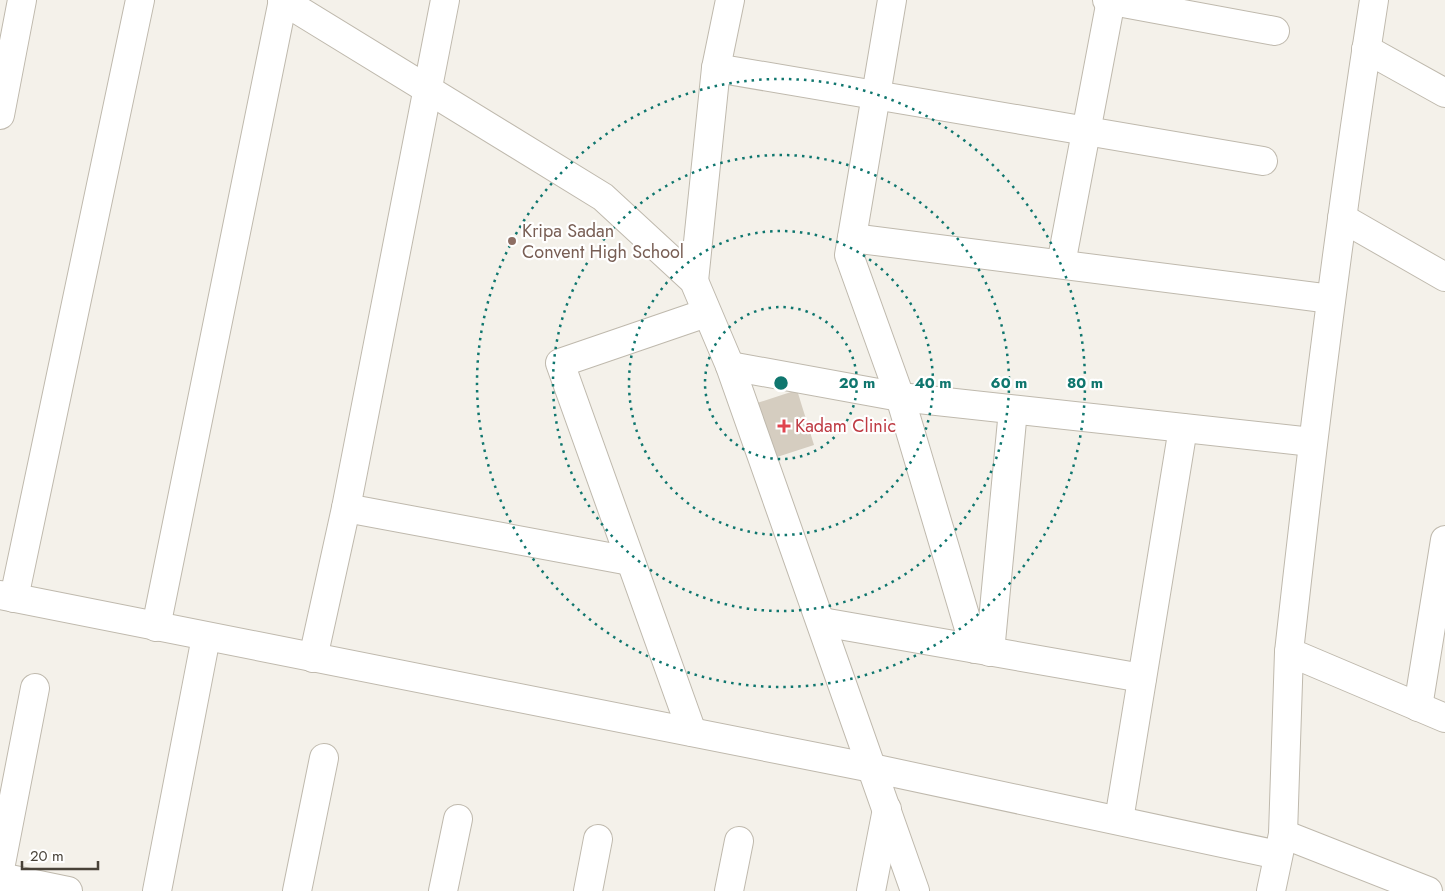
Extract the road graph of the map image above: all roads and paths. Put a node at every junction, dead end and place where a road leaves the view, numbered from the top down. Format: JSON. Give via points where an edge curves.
{"nodes":[{"id":1,"x":22,"y":0,"type":"edge"},
{"id":2,"x":140,"y":0,"type":"edge"},
{"id":3,"x":283,"y":0,"type":"edge"},
{"id":4,"x":445,"y":0,"type":"edge"},
{"id":5,"x":730,"y":0,"type":"edge"},
{"id":6,"x":892,"y":0,"type":"edge"},
{"id":7,"x":1107,"y":0,"type":"edge"},
{"id":8,"x":1110,"y":0,"type":"edge"},
{"id":9,"x":1374,"y":0,"type":"edge"},
{"id":10,"x":8,"y":30,"type":"edge"},
{"id":11,"x":1275,"y":31,"type":"dead end"},
{"id":12,"x":1366,"y":49,"type":"junction"},
{"id":13,"x":716,"y":68,"type":"junction"},
{"id":14,"x":429,"y":90,"type":"junction"},
{"id":15,"x":1445,"y":93,"type":"edge"},
{"id":16,"x":875,"y":95,"type":"junction"},
{"id":17,"x":0,"y":115,"type":"edge"},
{"id":18,"x":1086,"y":131,"type":"junction"},
{"id":19,"x":1263,"y":161,"type":"dead end"},
{"id":20,"x":1342,"y":218,"type":"junction"},
{"id":21,"x":852,"y":238,"type":"junction"},
{"id":22,"x":1061,"y":264,"type":"junction"},
{"id":23,"x":1445,"y":277,"type":"edge"},
{"id":24,"x":694,"y":281,"type":"junction"},
{"id":25,"x":1331,"y":299,"type":"junction"},
{"id":26,"x":706,"y":313,"type":"junction"},
{"id":27,"x":730,"y":366,"type":"junction"},
{"id":28,"x":900,"y":397,"type":"junction"},
{"id":29,"x":1014,"y":410,"type":"junction"},
{"id":30,"x":1183,"y":428,"type":"junction"},
{"id":31,"x":1312,"y":442,"type":"junction"},
{"id":32,"x":346,"y":508,"type":"junction"},
{"id":33,"x":1445,"y":540,"type":"edge"},
{"id":34,"x":630,"y":560,"type":"junction"},
{"id":35,"x":7,"y":596,"type":"edge"},
{"id":36,"x":822,"y":622,"type":"junction"},
{"id":37,"x":156,"y":627,"type":"junction"},
{"id":38,"x":206,"y":637,"type":"junction"},
{"id":39,"x":982,"y":650,"type":"junction"},
{"id":40,"x":1289,"y":652,"type":"junction"},
{"id":41,"x":313,"y":658,"type":"junction"},
{"id":42,"x":1142,"y":678,"type":"junction"},
{"id":43,"x":35,"y":688,"type":"dead end"},
{"id":44,"x":1418,"y":707,"type":"junction"},
{"id":45,"x":1445,"y":718,"type":"edge"},
{"id":46,"x":692,"y":732,"type":"junction"},
{"id":47,"x":324,"y":758,"type":"dead end"},
{"id":48,"x":872,"y":768,"type":"junction"},
{"id":49,"x":887,"y":809,"type":"junction"},
{"id":50,"x":458,"y":819,"type":"dead end"},
{"id":51,"x":1119,"y":820,"type":"junction"},
{"id":52,"x":598,"y":839,"type":"dead end"},
{"id":53,"x":739,"y":841,"type":"dead end"},
{"id":54,"x":1281,"y":844,"type":"junction"},
{"id":55,"x":0,"y":869,"type":"edge"},
{"id":56,"x":0,"y":877,"type":"edge"},
{"id":57,"x":68,"y":891,"type":"edge"},
{"id":58,"x":157,"y":891,"type":"edge"},
{"id":59,"x":297,"y":891,"type":"edge"},
{"id":60,"x":443,"y":891,"type":"edge"},
{"id":61,"x":588,"y":891,"type":"edge"},
{"id":62,"x":729,"y":891,"type":"edge"},
{"id":63,"x":870,"y":891,"type":"edge"},
{"id":64,"x":916,"y":891,"type":"edge"},
{"id":65,"x":1271,"y":891,"type":"edge"},
{"id":66,"x":1428,"y":891,"type":"edge"}],
"edges":[{"from":1,"to":10,"type":"street"},
{"from":2,"to":35,"type":"street"},
{"from":3,"to":14,"type":"street"},
{"from":3,"to":37,"type":"street"},
{"from":4,"to":14,"type":"street"},
{"from":5,"to":13,"type":"street"},
{"from":6,"to":16,"type":"street"},
{"from":7,"to":8,"type":"street"},
{"from":8,"to":11,"type":"street"},
{"from":8,"to":18,"type":"street"},
{"from":9,"to":12,"type":"street"},
{"from":10,"to":17,"type":"street"},
{"from":12,"to":15,"type":"street"},
{"from":12,"to":20,"type":"street"},
{"from":13,"to":16,"type":"street"},
{"from":13,"to":24,"type":"street"},
{"from":14,"to":24,"type":"street","via":[[603,197]]},
{"from":14,"to":32,"type":"street"},
{"from":16,"to":18,"type":"street"},
{"from":16,"to":21,"type":"street"},
{"from":18,"to":19,"type":"street"},
{"from":18,"to":22,"type":"street"},
{"from":20,"to":23,"type":"street"},
{"from":20,"to":25,"type":"street"},
{"from":21,"to":22,"type":"street"},
{"from":21,"to":28,"type":"street","via":[[849,255]]},
{"from":22,"to":25,"type":"street"},
{"from":24,"to":26,"type":"street"},
{"from":25,"to":31,"type":"street"},
{"from":26,"to":27,"type":"street"},
{"from":26,"to":34,"type":"street","via":[[560,363]]},
{"from":27,"to":28,"type":"street"},
{"from":27,"to":36,"type":"street"},
{"from":28,"to":29,"type":"street"},
{"from":28,"to":39,"type":"street"},
{"from":29,"to":30,"type":"street"},
{"from":29,"to":39,"type":"street"},
{"from":30,"to":31,"type":"street"},
{"from":30,"to":42,"type":"street"},
{"from":31,"to":40,"type":"street"},
{"from":32,"to":34,"type":"street"},
{"from":32,"to":41,"type":"street"},
{"from":33,"to":44,"type":"street"},
{"from":34,"to":46,"type":"street"},
{"from":35,"to":37,"type":"street"},
{"from":36,"to":39,"type":"street"},
{"from":36,"to":48,"type":"street"},
{"from":37,"to":38,"type":"street"},
{"from":38,"to":41,"type":"street"},
{"from":38,"to":58,"type":"street"},
{"from":39,"to":42,"type":"street"},
{"from":40,"to":44,"type":"street"},
{"from":40,"to":54,"type":"street"},
{"from":41,"to":46,"type":"street"},
{"from":42,"to":51,"type":"street"},
{"from":43,"to":55,"type":"street"},
{"from":44,"to":45,"type":"street"},
{"from":46,"to":48,"type":"street"},
{"from":47,"to":59,"type":"street"},
{"from":48,"to":49,"type":"street"},
{"from":48,"to":51,"type":"street"},
{"from":49,"to":63,"type":"street"},
{"from":49,"to":64,"type":"street"},
{"from":50,"to":60,"type":"street"},
{"from":51,"to":54,"type":"street"},
{"from":52,"to":61,"type":"street"},
{"from":53,"to":62,"type":"street"},
{"from":54,"to":65,"type":"street"},
{"from":54,"to":66,"type":"street"},
{"from":56,"to":57,"type":"street"}]}
